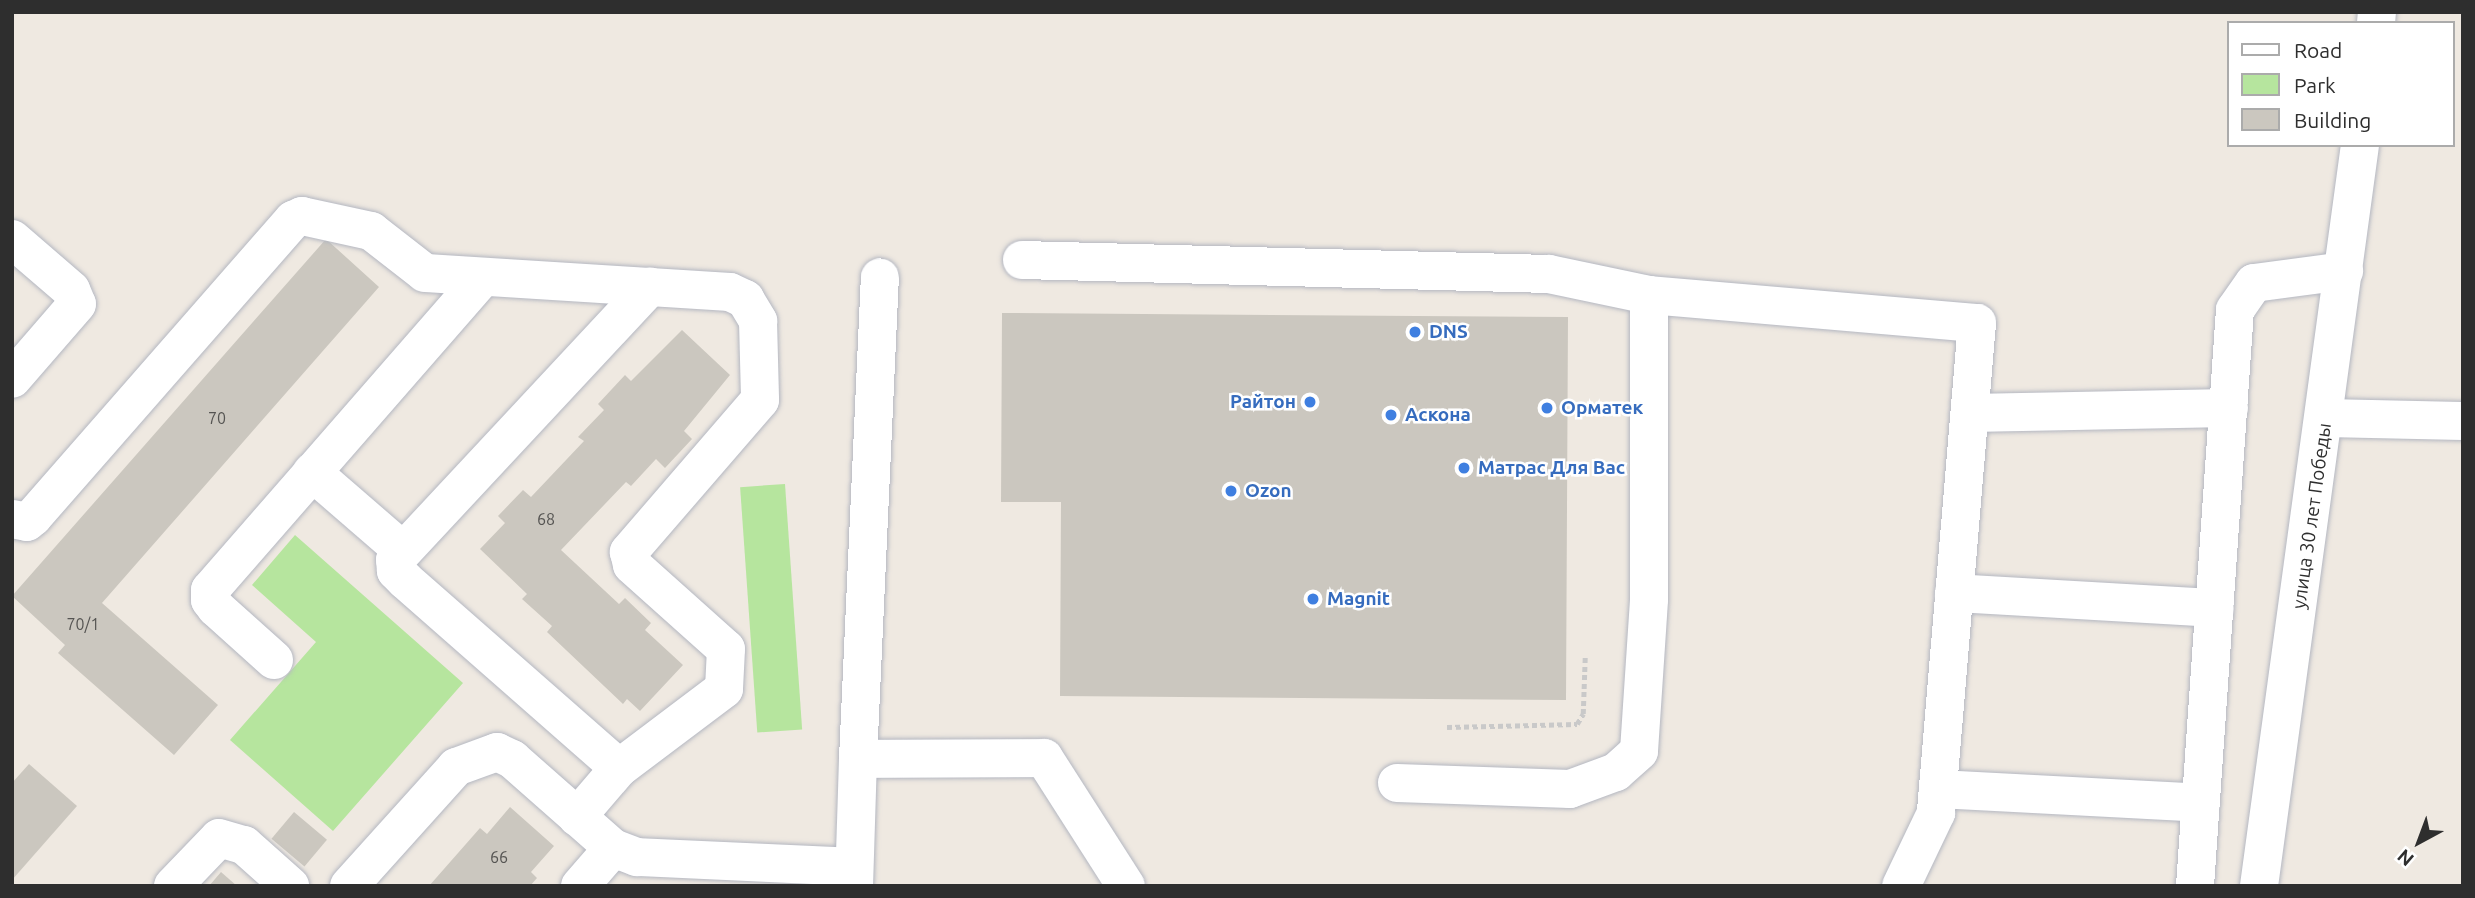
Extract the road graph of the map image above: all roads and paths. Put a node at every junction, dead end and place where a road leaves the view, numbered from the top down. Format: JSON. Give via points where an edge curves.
{"nodes":[{"id":1,"x":2360,"y":147,"type":"edge"},
{"id":2,"x":12,"y":239,"type":"edge"},
{"id":3,"x":1022,"y":260,"type":"dead end"},
{"id":4,"x":2344,"y":271,"type":"junction"},
{"id":5,"x":482,"y":278,"type":"junction"},
{"id":6,"x":880,"y":278,"type":"dead end"},
{"id":7,"x":650,"y":287,"type":"junction"},
{"id":8,"x":1650,"y":295,"type":"junction"},
{"id":9,"x":12,"y":379,"type":"edge"},
{"id":10,"x":2228,"y":408,"type":"junction"},
{"id":11,"x":1970,"y":413,"type":"junction"},
{"id":12,"x":2326,"y":418,"type":"junction"},
{"id":13,"x":2463,"y":421,"type":"edge"},
{"id":14,"x":312,"y":472,"type":"junction"},
{"id":15,"x":12,"y":519,"type":"edge"},
{"id":16,"x":402,"y":550,"type":"junction"},
{"id":17,"x":1954,"y":593,"type":"junction"},
{"id":18,"x":2215,"y":608,"type":"junction"},
{"id":19,"x":1586,"y":656,"type":"dead end"},
{"id":20,"x":274,"y":660,"type":"dead end"},
{"id":21,"x":1447,"y":727,"type":"dead end"},
{"id":22,"x":859,"y":759,"type":"junction"},
{"id":23,"x":619,"y":768,"type":"junction"},
{"id":24,"x":1397,"y":783,"type":"dead end"},
{"id":25,"x":1938,"y":789,"type":"junction"},
{"id":26,"x":2201,"y":803,"type":"junction"},
{"id":27,"x":577,"y":817,"type":"junction"},
{"id":28,"x":613,"y":848,"type":"junction"},
{"id":29,"x":854,"y":876,"type":"edge"},
{"id":30,"x":173,"y":886,"type":"edge"},
{"id":31,"x":290,"y":886,"type":"edge"},
{"id":32,"x":349,"y":886,"type":"edge"},
{"id":33,"x":580,"y":886,"type":"edge"},
{"id":34,"x":1126,"y":886,"type":"edge"},
{"id":35,"x":1901,"y":886,"type":"edge"},
{"id":36,"x":2195,"y":886,"type":"edge"},
{"id":37,"x":2259,"y":886,"type":"edge"}],
"edges":[{"from":1,"to":4,"type":"street","name":"улица 30 лет Победы"},
{"from":2,"to":9,"type":"street","via":[[77,297],[73,310]]},
{"from":3,"to":8,"type":"street","via":[[1549,274]]},
{"from":4,"to":10,"type":"street","via":[[2254,283],[2235,310]]},
{"from":4,"to":12,"type":"street","name":"улица 30 лет Победы"},
{"from":5,"to":7,"type":"street"},
{"from":5,"to":14,"type":"street"},
{"from":5,"to":15,"type":"street","via":[[425,273],[362,228],[302,216],[293,220],[33,517],[27,522]]},
{"from":6,"to":22,"type":"street"},
{"from":7,"to":16,"type":"street"},
{"from":7,"to":23,"type":"street","via":[[730,292],[745,299],[758,321],[763,393],[629,552],[632,565],[726,649],[724,689],[714,701]]},
{"from":8,"to":11,"type":"street","via":[[1978,323]]},
{"from":8,"to":24,"type":"street","via":[[1649,599],[1639,751],[1616,772],[1570,789]]},
{"from":10,"to":11,"type":"street"},
{"from":10,"to":18,"type":"street"},
{"from":11,"to":17,"type":"street"},
{"from":12,"to":13,"type":"street"},
{"from":12,"to":37,"type":"street","name":"улица 30 лет Победы"},
{"from":14,"to":16,"type":"street"},
{"from":14,"to":20,"type":"street","via":[[210,590],[216,608]]},
{"from":16,"to":23,"type":"street","via":[[396,560],[397,571],[405,580]]},
{"from":17,"to":18,"type":"street"},
{"from":17,"to":25,"type":"street"},
{"from":18,"to":26,"type":"street"},
{"from":19,"to":21,"type":"path","via":[[1583,714],[1577,724]]},
{"from":22,"to":29,"type":"street"},
{"from":22,"to":34,"type":"street","via":[[1044,758]]},
{"from":23,"to":27,"type":"street"},
{"from":25,"to":26,"type":"street"},
{"from":25,"to":35,"type":"street","via":[[1936,813]]},
{"from":26,"to":36,"type":"street"},
{"from":27,"to":28,"type":"street"},
{"from":27,"to":32,"type":"street","via":[[512,759],[491,753],[456,766],[446,775]]},
{"from":28,"to":29,"type":"street","via":[[628,856]]},
{"from":28,"to":33,"type":"street"},
{"from":30,"to":31,"type":"street","via":[[219,838],[244,845]]}]}
